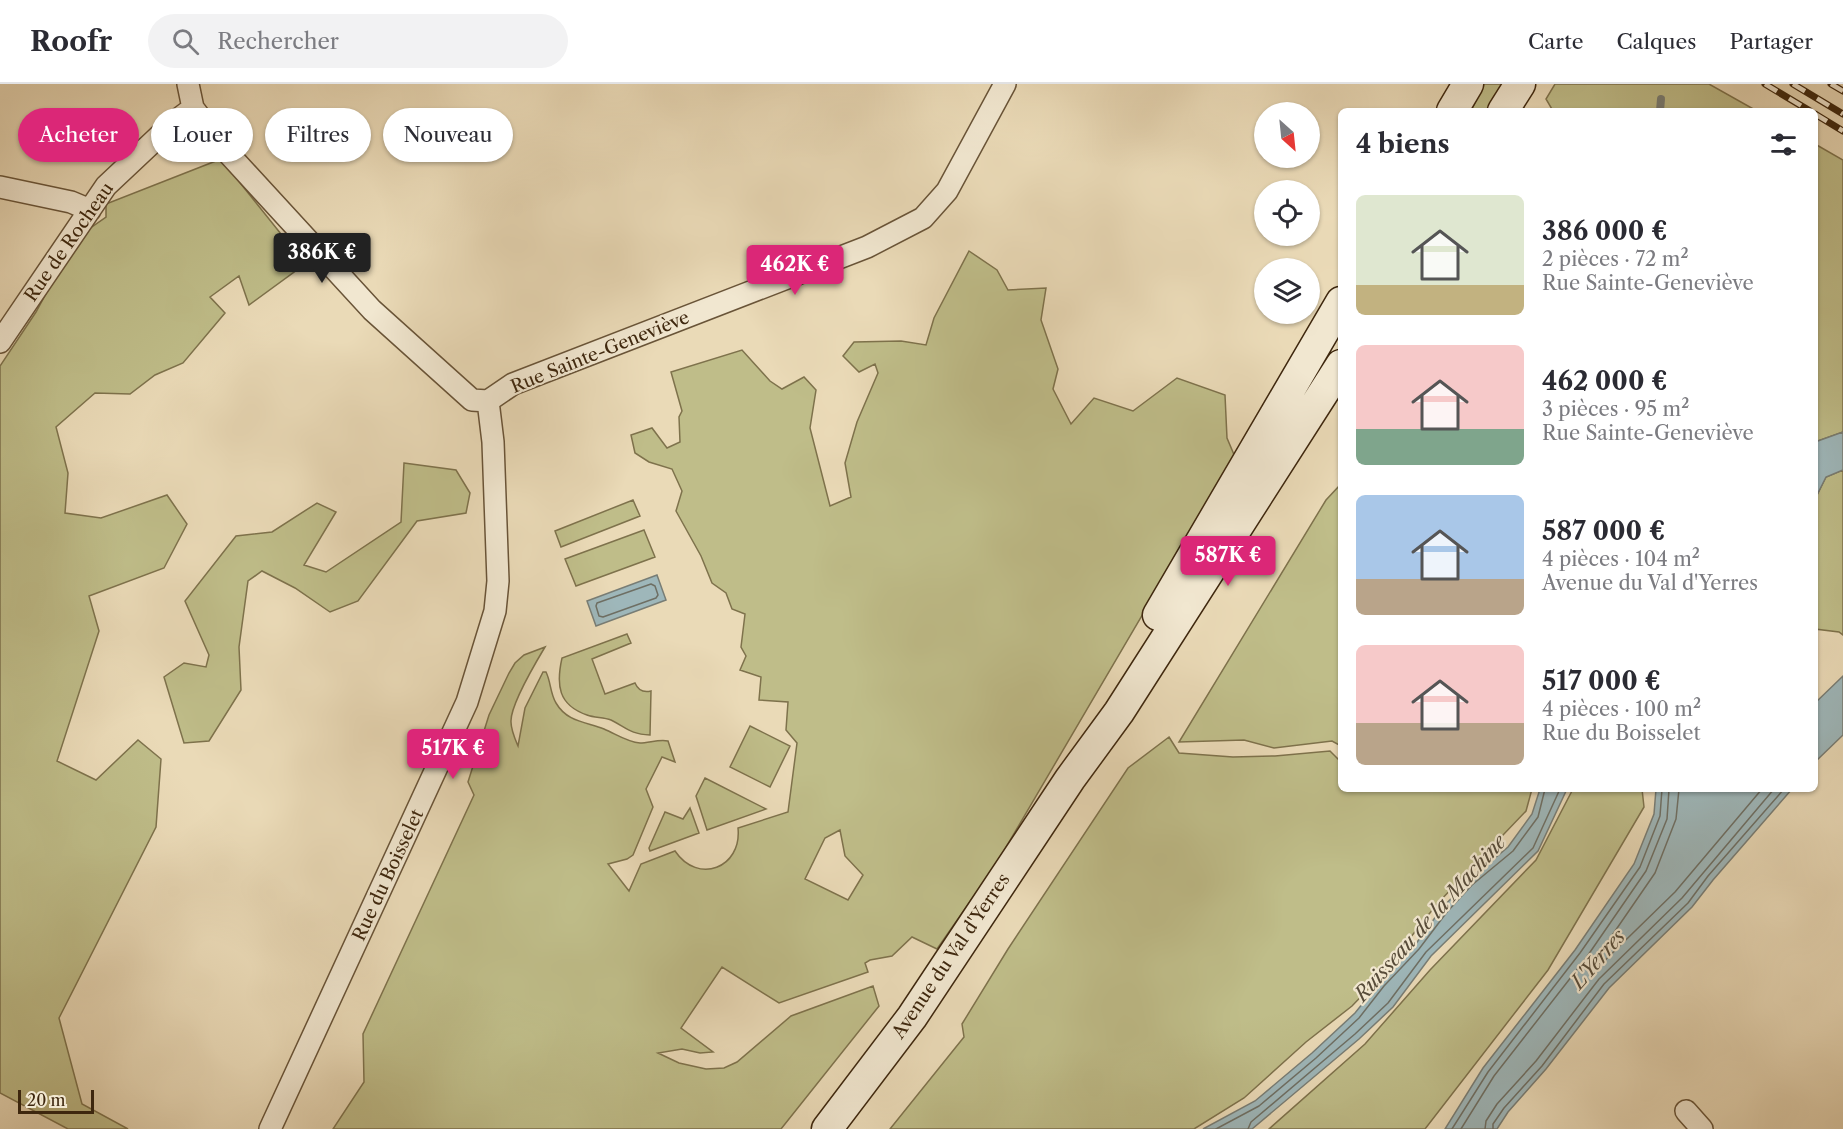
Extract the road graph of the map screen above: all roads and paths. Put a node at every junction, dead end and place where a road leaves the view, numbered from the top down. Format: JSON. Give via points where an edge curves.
{"nodes":[{"id":1,"x":188,"y":84,"type":"edge"},
{"id":2,"x":1005,"y":84,"type":"edge"},
{"id":3,"x":1468,"y":84,"type":"edge"},
{"id":4,"x":1520,"y":84,"type":"edge"},
{"id":5,"x":193,"y":108,"type":"edge"},
{"id":6,"x":1454,"y":108,"type":"edge"},
{"id":7,"x":1505,"y":108,"type":"edge"},
{"id":8,"x":151,"y":143,"type":"edge"},
{"id":9,"x":236,"y":162,"type":"edge"},
{"id":10,"x":0,"y":187,"type":"edge"},
{"id":11,"x":90,"y":210,"type":"junction"},
{"id":12,"x":1338,"y":307,"type":"edge"},
{"id":13,"x":0,"y":342,"type":"edge"},
{"id":14,"x":1338,"y":370,"type":"edge"},
{"id":15,"x":488,"y":401,"type":"junction"},
{"id":16,"x":1070,"y":779,"type":"junction"},
{"id":17,"x":1686,"y":1111,"type":"dead end"},
{"id":18,"x":270,"y":1129,"type":"edge"},
{"id":19,"x":827,"y":1129,"type":"edge"},
{"id":20,"x":1702,"y":1129,"type":"edge"}],
"edges":[{"from":1,"to":5,"type":"street"},
{"from":2,"to":15,"type":"street","name":"Rue Sainte-Geneviève","via":[[947,191],[923,218],[867,247],[513,384]]},
{"from":3,"to":6,"type":"main road"},
{"from":4,"to":7,"type":"main road"},
{"from":8,"to":11,"type":"street","name":"Rue de Rocheau","via":[[106,186]]},
{"from":9,"to":15,"type":"street","name":"Rue Sainte-Geneviève","via":[[372,310],[472,400]]},
{"from":10,"to":11,"type":"street","via":[[71,202]]},
{"from":11,"to":13,"type":"street","name":"Rue de Rocheau"},
{"from":12,"to":16,"type":"main road","name":"Avenue du Val d'Yerres","via":[[1112,695]]},
{"from":14,"to":16,"type":"main road","name":"Avenue du Val d'Yerres","via":[[1119,712]]},
{"from":15,"to":18,"type":"street","name":"Rue du Boisselet","via":[[498,581],[495,611],[467,702]]},
{"from":16,"to":19,"type":"main road","name":"Avenue du Val d'Yerres","via":[[912,1017]]},
{"from":17,"to":20,"type":"street"}]}
